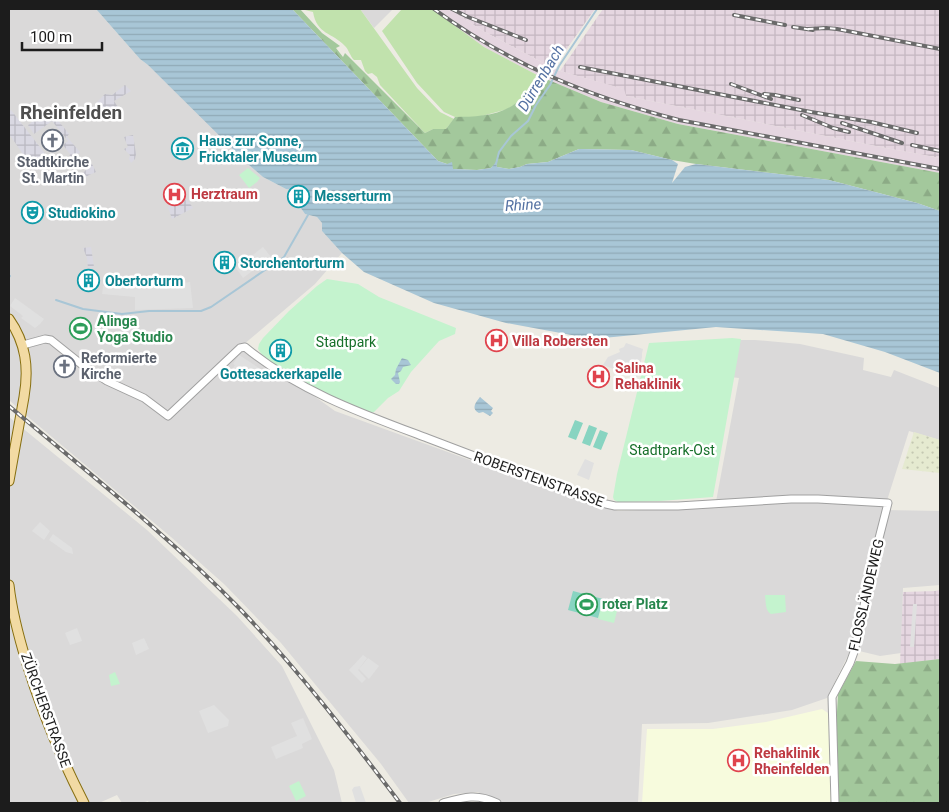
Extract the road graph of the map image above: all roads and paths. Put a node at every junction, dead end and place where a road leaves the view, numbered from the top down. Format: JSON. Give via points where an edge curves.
{"nodes":[{"id":1,"x":9,"y":319,"type":"edge"},
{"id":2,"x":23,"y":345,"type":"junction"},
{"id":3,"x":9,"y":481,"type":"edge"},
{"id":4,"x":888,"y":503,"type":"joint"},
{"id":5,"x":9,"y":585,"type":"edge"},
{"id":6,"x":84,"y":803,"type":"edge"},
{"id":7,"x":443,"y":803,"type":"edge"},
{"id":8,"x":497,"y":803,"type":"edge"},
{"id":9,"x":835,"y":803,"type":"edge"}],
"edges":[{"from":1,"to":2,"type":"main road"},
{"from":2,"to":3,"type":"main road","via":[[26,386]]},
{"from":2,"to":4,"type":"street","name":"ROBERSTENSTRASSE","via":[[51,340],[108,381],[144,398],[168,416],[240,348],[245,347],[318,394],[363,414],[615,506],[800,499]]},
{"from":4,"to":9,"type":"street","name":"FLOSSLÄNDEWEG","via":[[854,652],[832,697]]},
{"from":5,"to":6,"type":"main road","name":"ZÜRCHERSTRASSE","via":[[20,639],[37,696],[57,748]]},
{"from":7,"to":8,"type":"street","via":[[476,797]]}]}
